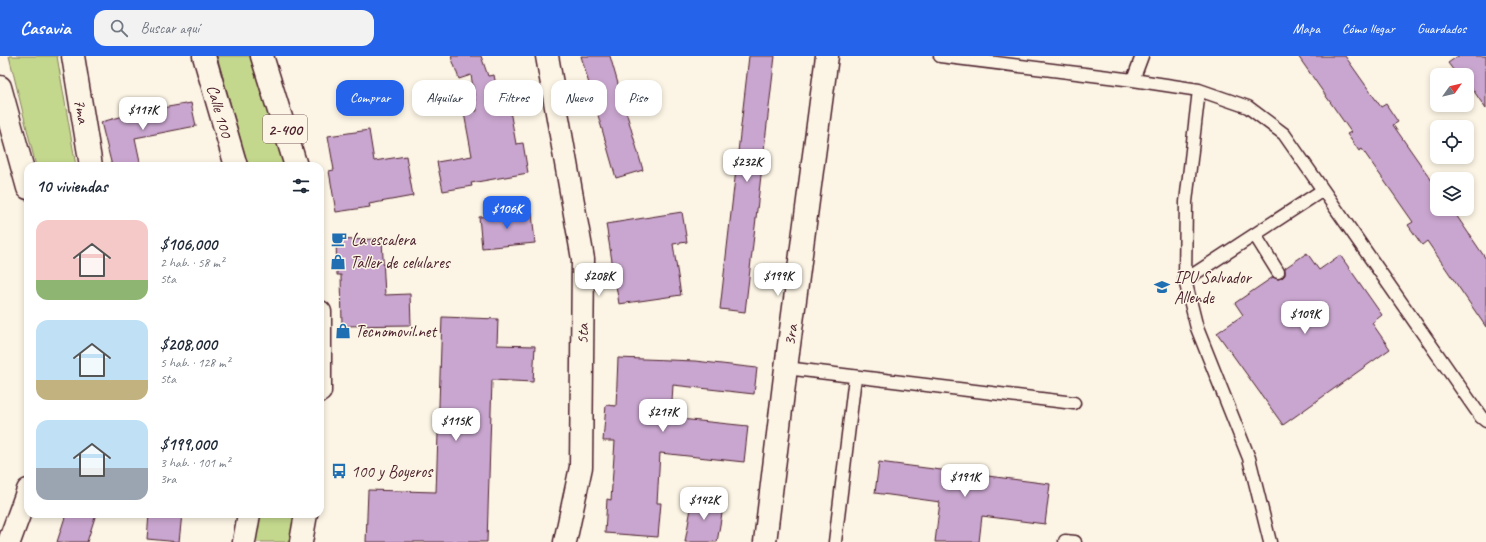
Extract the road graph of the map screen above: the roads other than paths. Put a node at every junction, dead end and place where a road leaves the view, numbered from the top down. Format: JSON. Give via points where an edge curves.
{"nodes":[{"id":1,"x":73,"y":56,"type":"edge"},
{"id":2,"x":204,"y":56,"type":"edge"},
{"id":3,"x":262,"y":56,"type":"edge"},
{"id":4,"x":547,"y":56,"type":"edge"},
{"id":5,"x":827,"y":56,"type":"edge"},
{"id":6,"x":940,"y":56,"type":"edge"},
{"id":7,"x":1142,"y":56,"type":"edge"},
{"id":8,"x":1133,"y":80,"type":"junction"},
{"id":9,"x":0,"y":87,"type":"edge"},
{"id":10,"x":1199,"y":90,"type":"junction"},
{"id":11,"x":91,"y":162,"type":"edge"},
{"id":12,"x":235,"y":162,"type":"edge"},
{"id":13,"x":295,"y":162,"type":"edge"},
{"id":14,"x":24,"y":174,"type":"edge"},
{"id":15,"x":1323,"y":190,"type":"junction"},
{"id":16,"x":1255,"y":235,"type":"junction"},
{"id":17,"x":1278,"y":272,"type":"dead end"},
{"id":18,"x":1185,"y":280,"type":"junction"},
{"id":19,"x":786,"y":368,"type":"junction"},
{"id":20,"x":855,"y":377,"type":"junction"},
{"id":21,"x":1074,"y":403,"type":"dead end"},
{"id":22,"x":1486,"y":421,"type":"edge"},
{"id":23,"x":24,"y":502,"type":"edge"},
{"id":24,"x":248,"y":518,"type":"edge"},
{"id":25,"x":305,"y":518,"type":"edge"},
{"id":26,"x":10,"y":542,"type":"edge"},
{"id":27,"x":244,"y":542,"type":"edge"},
{"id":28,"x":301,"y":542,"type":"edge"},
{"id":29,"x":565,"y":542,"type":"edge"},
{"id":30,"x":764,"y":542,"type":"edge"},
{"id":31,"x":835,"y":542,"type":"edge"},
{"id":32,"x":1270,"y":542,"type":"edge"}],
"edges":[{"from":1,"to":11,"type":"main road","name":"7ma"},
{"from":2,"to":12,"type":"main road","name":"Calle 100"},
{"from":3,"to":13,"type":"main road","number":"2-400"},
{"from":4,"to":29,"type":"main road","name":"5ta","via":[[583,258],[581,467]]},
{"from":5,"to":19,"type":"main road","name":"3ra"},
{"from":6,"to":8,"type":"lane"},
{"from":7,"to":8,"type":"lane"},
{"from":8,"to":10,"type":"lane"},
{"from":9,"to":14,"type":"main road"},
{"from":10,"to":15,"type":"lane","via":[[1248,107],[1284,134]]},
{"from":10,"to":18,"type":"lane","via":[[1186,202]]},
{"from":15,"to":16,"type":"lane"},
{"from":15,"to":22,"type":"lane"},
{"from":16,"to":17,"type":"lane"},
{"from":16,"to":18,"type":"lane"},
{"from":18,"to":32,"type":"lane","via":[[1197,328],[1249,458]]},
{"from":19,"to":20,"type":"lane"},
{"from":19,"to":30,"type":"main road","name":"3ra"},
{"from":20,"to":21,"type":"lane"},
{"from":20,"to":31,"type":"lane"},
{"from":23,"to":26,"type":"main road"},
{"from":24,"to":27,"type":"main road"},
{"from":25,"to":28,"type":"main road"}]}
